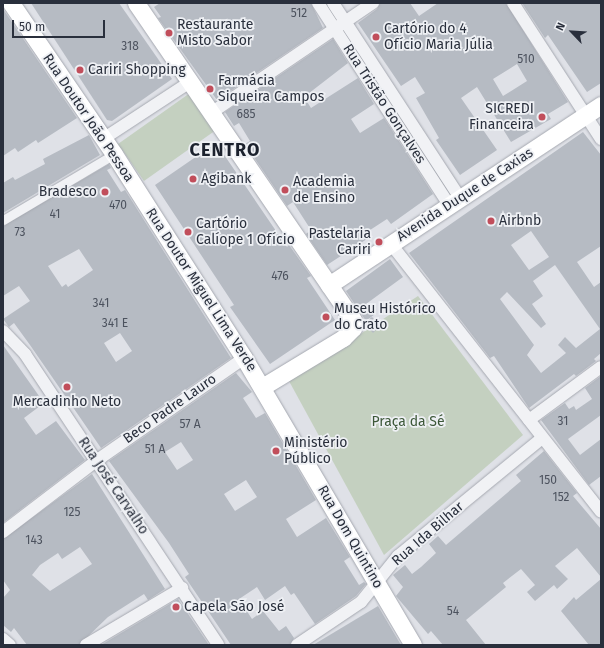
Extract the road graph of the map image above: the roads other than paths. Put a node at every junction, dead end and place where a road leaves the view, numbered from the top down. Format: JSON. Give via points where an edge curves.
{"nodes":[{"id":1,"x":11,"y":3,"type":"edge"},
{"id":2,"x":136,"y":3,"type":"edge"},
{"id":3,"x":318,"y":3,"type":"edge"},
{"id":4,"x":333,"y":3,"type":"edge"},
{"id":5,"x":373,"y":3,"type":"edge"},
{"id":6,"x":513,"y":3,"type":"edge"},
{"id":7,"x":340,"y":26,"type":"junction"},
{"id":8,"x":190,"y":82,"type":"junction"},
{"id":9,"x":601,"y":105,"type":"edge"},
{"id":10,"x":211,"y":113,"type":"junction"},
{"id":11,"x":586,"y":115,"type":"junction"},
{"id":12,"x":103,"y":139,"type":"junction"},
{"id":13,"x":601,"y":139,"type":"edge"},
{"id":14,"x":114,"y":154,"type":"junction"},
{"id":15,"x":138,"y":193,"type":"joint"},
{"id":16,"x":454,"y":202,"type":"junction"},
{"id":17,"x":3,"y":220,"type":"edge"},
{"id":18,"x":391,"y":244,"type":"junction"},
{"id":19,"x":329,"y":284,"type":"junction"},
{"id":20,"x":3,"y":331,"type":"edge"},
{"id":21,"x":244,"y":358,"type":"junction"},
{"id":22,"x":601,"y":367,"type":"edge"},
{"id":23,"x":262,"y":387,"type":"junction"},
{"id":24,"x":529,"y":420,"type":"junction"},
{"id":25,"x":542,"y":438,"type":"junction"},
{"id":26,"x":96,"y":461,"type":"junction"},
{"id":27,"x":601,"y":512,"type":"edge"},
{"id":28,"x":3,"y":532,"type":"edge"},
{"id":29,"x":378,"y":584,"type":"junction"},
{"id":30,"x":182,"y":588,"type":"junction"},
{"id":31,"x":3,"y":639,"type":"edge"},
{"id":32,"x":10,"y":645,"type":"edge"},
{"id":33,"x":86,"y":645,"type":"edge"},
{"id":34,"x":218,"y":645,"type":"edge"},
{"id":35,"x":297,"y":645,"type":"edge"},
{"id":36,"x":413,"y":645,"type":"edge"}],
"edges":[{"from":1,"to":12,"type":"main road","name":"Rua Doutor João Pessoa"},
{"from":2,"to":8,"type":"main road"},
{"from":3,"to":7,"type":"street","name":"Rua Tristão Gonçalves"},
{"from":4,"to":7,"type":"street","name":"Rua Tristão Gonçalves"},
{"from":5,"to":7,"type":"street"},
{"from":6,"to":11,"type":"street"},
{"from":7,"to":10,"type":"street"},
{"from":7,"to":16,"type":"street","name":"Rua Tristão Gonçalves"},
{"from":8,"to":10,"type":"main road"},
{"from":8,"to":12,"type":"street"},
{"from":9,"to":11,"type":"main road","name":"Avenida Duque de Caxias"},
{"from":10,"to":19,"type":"main road"},
{"from":11,"to":13,"type":"street"},
{"from":11,"to":16,"type":"main road","name":"Avenida Duque de Caxias"},
{"from":12,"to":14,"type":"main road","name":"Rua Doutor João Pessoa"},
{"from":14,"to":15,"type":"main road","name":"Rua Doutor João Pessoa"},
{"from":14,"to":17,"type":"street"},
{"from":15,"to":21,"type":"main road","name":"Rua Doutor Miguel Lima Verde"},
{"from":16,"to":18,"type":"main road","name":"Avenida Duque de Caxias"},
{"from":18,"to":19,"type":"main road","name":"Avenida Duque de Caxias"},
{"from":18,"to":24,"type":"street"},
{"from":19,"to":23,"type":"main road","via":[[353,319],[354,326],[348,335]]},
{"from":20,"to":26,"type":"street","name":"Rua José Carvalho","via":[[25,354]]},
{"from":21,"to":23,"type":"main road","name":"Rua Doutor Miguel Lima Verde"},
{"from":21,"to":26,"type":"street","name":"Beco Padre Lauro"},
{"from":22,"to":24,"type":"street"},
{"from":23,"to":29,"type":"main road","name":"Rua Dom Quintino"},
{"from":24,"to":25,"type":"street"},
{"from":25,"to":27,"type":"street"},
{"from":25,"to":29,"type":"street","name":"Rua Ida Bilhar","via":[[398,556]]},
{"from":26,"to":28,"type":"street","name":"Beco Padre Lauro"},
{"from":26,"to":30,"type":"street","name":"Rua José Carvalho"},
{"from":29,"to":35,"type":"street","name":"Rua Ida Bilhar","via":[[361,602]]},
{"from":29,"to":36,"type":"main road","name":"Rua Dom Quintino"},
{"from":30,"to":33,"type":"street"},
{"from":30,"to":34,"type":"street","name":"Rua José Carvalho"},
{"from":31,"to":32,"type":"street"}]}
